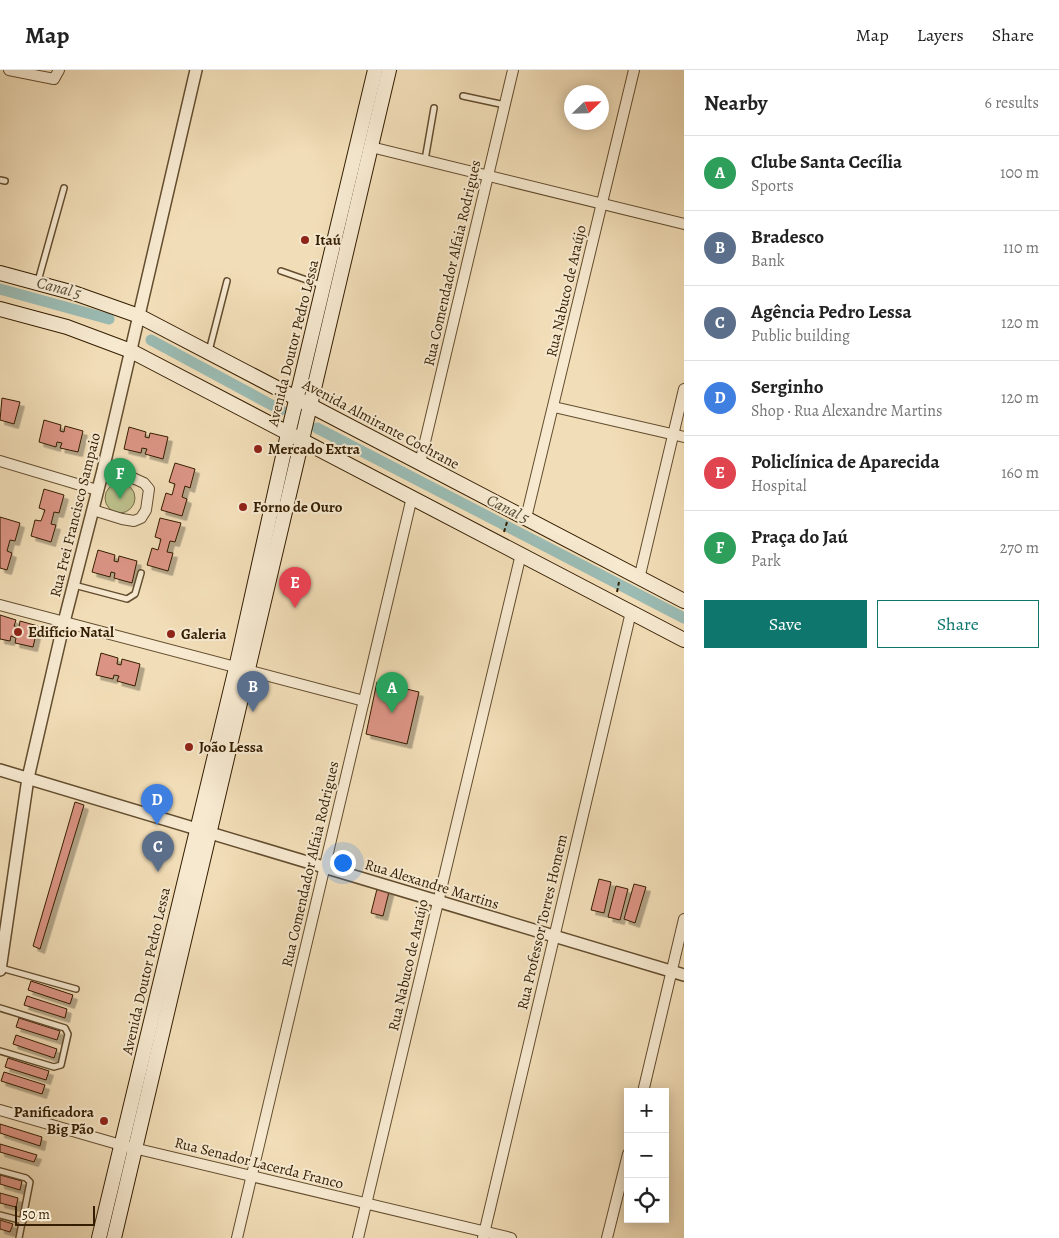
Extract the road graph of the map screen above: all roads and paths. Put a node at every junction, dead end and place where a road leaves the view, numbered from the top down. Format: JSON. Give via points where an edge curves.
{"nodes":[{"id":1,"x":9,"y":70,"type":"edge"},
{"id":2,"x":59,"y":70,"type":"edge"},
{"id":3,"x":196,"y":70,"type":"edge"},
{"id":4,"x":376,"y":70,"type":"edge"},
{"id":5,"x":389,"y":70,"type":"edge"},
{"id":6,"x":513,"y":70,"type":"edge"},
{"id":7,"x":634,"y":70,"type":"edge"},
{"id":8,"x":463,"y":96,"type":"dead end"},
{"id":9,"x":505,"y":105,"type":"junction"},
{"id":10,"x":434,"y":108,"type":"dead end"},
{"id":11,"x":370,"y":147,"type":"junction"},
{"id":12,"x":424,"y":160,"type":"junction"},
{"id":13,"x":488,"y":176,"type":"junction"},
{"id":14,"x":64,"y":188,"type":"dead end"},
{"id":15,"x":602,"y":204,"type":"junction"},
{"id":16,"x":684,"y":224,"type":"edge"},
{"id":17,"x":282,"y":272,"type":"dead end"},
{"id":18,"x":0,"y":273,"type":"edge"},
{"id":19,"x":226,"y":281,"type":"dead end"},
{"id":20,"x":38,"y":283,"type":"junction"},
{"id":21,"x":324,"y":286,"type":"junction"},
{"id":22,"x":0,"y":309,"type":"edge"},
{"id":23,"x":138,"y":317,"type":"junction"},
{"id":24,"x":131,"y":348,"type":"junction"},
{"id":25,"x":209,"y":352,"type":"junction"},
{"id":26,"x":684,"y":390,"type":"edge"},
{"id":27,"x":297,"y":398,"type":"junction"},
{"id":28,"x":311,"y":405,"type":"junction"},
{"id":29,"x":554,"y":407,"type":"junction"},
{"id":30,"x":288,"y":434,"type":"junction"},
{"id":31,"x":673,"y":435,"type":"junction"},
{"id":32,"x":684,"y":437,"type":"edge"},
{"id":33,"x":302,"y":442,"type":"junction"},
{"id":34,"x":0,"y":462,"type":"edge"},
{"id":35,"x":420,"y":462,"type":"junction"},
{"id":36,"x":103,"y":470,"type":"junction"},
{"id":37,"x":97,"y":490,"type":"junction"},
{"id":38,"x":412,"y":497,"type":"junction"},
{"id":39,"x":93,"y":510,"type":"junction"},
{"id":40,"x":509,"y":518,"type":"dead end"},
{"id":41,"x":526,"y":518,"type":"junction"},
{"id":42,"x":502,"y":539,"type":"dead end"},
{"id":43,"x":521,"y":554,"type":"junction"},
{"id":44,"x":140,"y":572,"type":"dead end"},
{"id":45,"x":620,"y":576,"type":"dead end"},
{"id":46,"x":639,"y":579,"type":"junction"},
{"id":47,"x":73,"y":585,"type":"junction"},
{"id":48,"x":615,"y":600,"type":"dead end"},
{"id":49,"x":684,"y":601,"type":"edge"},
{"id":50,"x":0,"y":604,"type":"edge"},
{"id":51,"x":631,"y":612,"type":"junction"},
{"id":52,"x":64,"y":622,"type":"junction"},
{"id":53,"x":684,"y":640,"type":"edge"},
{"id":54,"x":242,"y":670,"type":"junction"},
{"id":55,"x":364,"y":701,"type":"junction"},
{"id":56,"x":0,"y":770,"type":"edge"},
{"id":57,"x":28,"y":778,"type":"junction"},
{"id":58,"x":203,"y":831,"type":"junction"},
{"id":59,"x":325,"y":867,"type":"junction"},
{"id":60,"x":439,"y":901,"type":"junction"},
{"id":61,"x":684,"y":919,"type":"edge"},
{"id":62,"x":554,"y":936,"type":"junction"},
{"id":63,"x":0,"y":968,"type":"edge"},
{"id":64,"x":672,"y":971,"type":"junction"},
{"id":65,"x":684,"y":975,"type":"edge"},
{"id":66,"x":76,"y":989,"type":"dead end"},
{"id":67,"x":0,"y":1008,"type":"edge"},
{"id":68,"x":0,"y":1051,"type":"edge"},
{"id":69,"x":644,"y":1088,"type":"edge"},
{"id":70,"x":0,"y":1110,"type":"edge"},
{"id":71,"x":121,"y":1145,"type":"junction"},
{"id":72,"x":135,"y":1148,"type":"junction"},
{"id":73,"x":624,"y":1170,"type":"edge"},
{"id":74,"x":0,"y":1171,"type":"edge"},
{"id":75,"x":252,"y":1176,"type":"junction"},
{"id":76,"x":366,"y":1204,"type":"junction"},
{"id":77,"x":0,"y":1215,"type":"edge"},
{"id":78,"x":23,"y":1221,"type":"junction"},
{"id":79,"x":483,"y":1235,"type":"edge"},
{"id":80,"x":19,"y":1238,"type":"edge"},
{"id":81,"x":99,"y":1238,"type":"edge"},
{"id":82,"x":114,"y":1238,"type":"edge"},
{"id":83,"x":238,"y":1238,"type":"edge"},
{"id":84,"x":358,"y":1238,"type":"edge"},
{"id":85,"x":512,"y":1238,"type":"edge"},
{"id":86,"x":607,"y":1238,"type":"edge"}],
"edges":[{"from":1,"to":2,"type":"street","via":[[54,79]]},
{"from":3,"to":23,"type":"street","name":"Rua Frei Francisco Sampaio"},
{"from":4,"to":21,"type":"main road","name":"Avenida Doutor Pedro Lessa"},
{"from":5,"to":11,"type":"main road","name":"Avenida Doutor Pedro Lessa"},
{"from":6,"to":9,"type":"street","name":"Rua Comendador Alfaia Rodrigues"},
{"from":7,"to":15,"type":"street","name":"Rua Nabuco de Araújo"},
{"from":8,"to":9,"type":"lane"},
{"from":9,"to":13,"type":"street","name":"Rua Comendador Alfaia Rodrigues"},
{"from":10,"to":12,"type":"lane"},
{"from":11,"to":12,"type":"street"},
{"from":11,"to":28,"type":"main road","name":"Avenida Doutor Pedro Lessa"},
{"from":12,"to":13,"type":"street"},
{"from":13,"to":15,"type":"street"},
{"from":13,"to":35,"type":"street","name":"Rua Comendador Alfaia Rodrigues"},
{"from":14,"to":20,"type":"lane"},
{"from":15,"to":16,"type":"street"},
{"from":15,"to":29,"type":"street","name":"Rua Nabuco de Araújo"},
{"from":17,"to":21,"type":"lane"},
{"from":18,"to":20,"type":"main road","name":"Avenida Almirante Cochrane"},
{"from":19,"to":25,"type":"lane"},
{"from":20,"to":23,"type":"main road","name":"Avenida Almirante Cochrane"},
{"from":21,"to":27,"type":"main road","name":"Avenida Doutor Pedro Lessa"},
{"from":22,"to":24,"type":"main road"},
{"from":23,"to":24,"type":"street","name":"Rua Frei Francisco Sampaio"},
{"from":23,"to":25,"type":"main road","name":"Avenida Almirante Cochrane"},
{"from":24,"to":30,"type":"main road"},
{"from":24,"to":36,"type":"street","name":"Rua Frei Francisco Sampaio"},
{"from":25,"to":27,"type":"main road","name":"Avenida Almirante Cochrane"},
{"from":26,"to":31,"type":"street"},
{"from":27,"to":28,"type":"main road","name":"Avenida Almirante Cochrane"},
{"from":27,"to":30,"type":"main road","name":"Avenida Doutor Pedro Lessa"},
{"from":28,"to":33,"type":"main road","name":"Avenida Doutor Pedro Lessa"},
{"from":28,"to":35,"type":"main road","name":"Avenida Almirante Cochrane"},
{"from":29,"to":31,"type":"street"},
{"from":29,"to":41,"type":"street","name":"Rua Nabuco de Araújo"},
{"from":30,"to":33,"type":"main road"},
{"from":30,"to":54,"type":"main road","name":"Avenida Doutor Pedro Lessa"},
{"from":31,"to":32,"type":"street"},
{"from":31,"to":46,"type":"street"},
{"from":33,"to":38,"type":"main road"},
{"from":33,"to":54,"type":"main road","name":"Avenida Doutor Pedro Lessa"},
{"from":34,"to":37,"type":"street"},
{"from":35,"to":41,"type":"main road","name":"Avenida Almirante Cochrane"},
{"from":36,"to":37,"type":"street","name":"Rua Frei Francisco Sampaio"},
{"from":36,"to":39,"type":"street","via":[[144,483],[149,489],[148,500],[141,518],[134,521]]},
{"from":37,"to":39,"type":"street","name":"Rua Frei Francisco Sampaio"},
{"from":38,"to":43,"type":"main road"},
{"from":38,"to":55,"type":"street","name":"Rua Comendador Alfaia Rodrigues"},
{"from":39,"to":47,"type":"street","name":"Rua Frei Francisco Sampaio"},
{"from":40,"to":42,"type":"path"},
{"from":41,"to":46,"type":"main road","name":"Avenida Almirante Cochrane"},
{"from":43,"to":51,"type":"main road"},
{"from":43,"to":60,"type":"street","name":"Rua Nabuco de Araújo"},
{"from":44,"to":47,"type":"lane","via":[[135,594],[126,599]]},
{"from":45,"to":48,"type":"path"},
{"from":46,"to":49,"type":"main road","name":"Avenida Almirante Cochrane"},
{"from":47,"to":52,"type":"street","name":"Rua Frei Francisco Sampaio"},
{"from":50,"to":52,"type":"street"},
{"from":51,"to":53,"type":"main road"},
{"from":51,"to":62,"type":"street","name":"Rua Professor Torres Homem"},
{"from":52,"to":54,"type":"street"},
{"from":52,"to":57,"type":"street","name":"Rua Frei Francisco Sampaio"},
{"from":54,"to":55,"type":"street"},
{"from":54,"to":58,"type":"main road","name":"Avenida Doutor Pedro Lessa"},
{"from":55,"to":59,"type":"street","name":"Rua Comendador Alfaia Rodrigues"},
{"from":56,"to":57,"type":"street","name":"Rua Alexandre Martins"},
{"from":57,"to":58,"type":"street","name":"Rua Alexandre Martins"},
{"from":57,"to":63,"type":"street","name":"Rua Frei Francisco Sampaio"},
{"from":58,"to":59,"type":"street","name":"Rua Alexandre Martins"},
{"from":58,"to":71,"type":"main road","name":"Avenida Doutor Pedro Lessa"},
{"from":58,"to":72,"type":"main road","name":"Avenida Doutor Pedro Lessa"},
{"from":59,"to":60,"type":"street","name":"Rua Alexandre Martins"},
{"from":59,"to":75,"type":"street","name":"Rua Comendador Alfaia Rodrigues"},
{"from":60,"to":62,"type":"street","name":"Rua Alexandre Martins"},
{"from":60,"to":76,"type":"street","name":"Rua Nabuco de Araújo"},
{"from":61,"to":64,"type":"street"},
{"from":62,"to":64,"type":"street","name":"Rua Alexandre Martins"},
{"from":62,"to":79,"type":"street","name":"Rua Professor Torres Homem"},
{"from":63,"to":66,"type":"lane"},
{"from":64,"to":65,"type":"street","name":"Rua Alexandre Martins"},
{"from":64,"to":69,"type":"street"},
{"from":67,"to":68,"type":"lane","via":[[65,1028],[68,1034],[61,1065],[54,1067]]},
{"from":70,"to":71,"type":"street","name":"Rua Senador Lacerda Franco"},
{"from":71,"to":72,"type":"street","name":"Rua Senador Lacerda Franco"},
{"from":71,"to":81,"type":"main road","name":"Avenida Doutor Pedro Lessa"},
{"from":72,"to":75,"type":"street","name":"Rua Senador Lacerda Franco"},
{"from":72,"to":82,"type":"main road","name":"Avenida Doutor Pedro Lessa"},
{"from":73,"to":86,"type":"street"},
{"from":74,"to":78,"type":"lane","via":[[30,1182]]},
{"from":75,"to":76,"type":"street","name":"Rua Senador Lacerda Franco"},
{"from":75,"to":83,"type":"street","name":"Rua Comendador Alfaia Rodrigues"},
{"from":76,"to":79,"type":"street","name":"Rua Senador Lacerda Franco"},
{"from":76,"to":84,"type":"street","name":"Rua Nabuco de Araújo"},
{"from":77,"to":78,"type":"lane"},
{"from":78,"to":80,"type":"lane"},
{"from":79,"to":85,"type":"street","name":"Rua Senador Lacerda Franco"}]}
